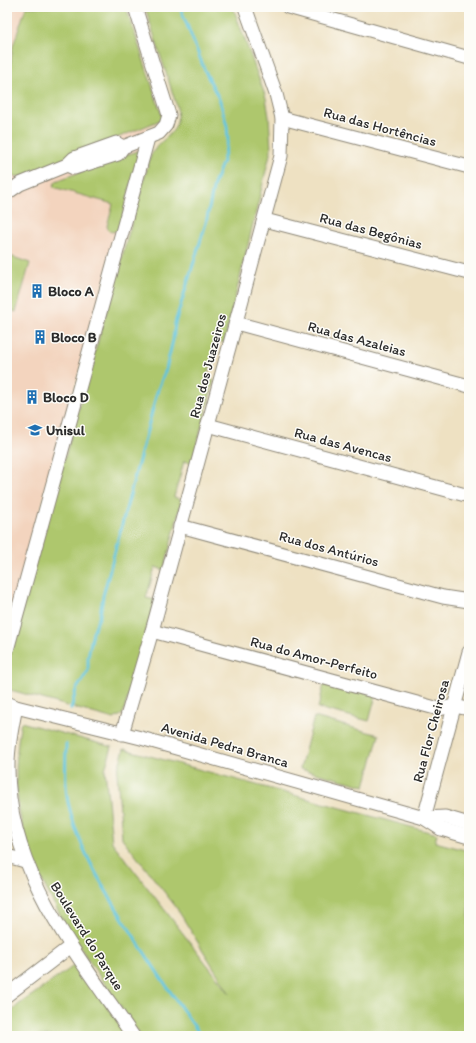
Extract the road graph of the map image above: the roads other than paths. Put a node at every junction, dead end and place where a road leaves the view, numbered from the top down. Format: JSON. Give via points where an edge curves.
{"nodes":[{"id":1,"x":135,"y":7,"type":"edge"},
{"id":2,"x":245,"y":7,"type":"edge"},
{"id":3,"x":288,"y":7,"type":"edge"},
{"id":4,"x":469,"y":58,"type":"edge"},
{"id":5,"x":282,"y":118,"type":"junction"},
{"id":6,"x":148,"y":138,"type":"junction"},
{"id":7,"x":469,"y":167,"type":"edge"},
{"id":8,"x":14,"y":185,"type":"edge"},
{"id":9,"x":7,"y":193,"type":"edge"},
{"id":10,"x":265,"y":220,"type":"junction"},
{"id":11,"x":469,"y":273,"type":"edge"},
{"id":12,"x":236,"y":323,"type":"junction"},
{"id":13,"x":469,"y":386,"type":"edge"},
{"id":14,"x":208,"y":425,"type":"junction"},
{"id":15,"x":469,"y":496,"type":"edge"},
{"id":16,"x":180,"y":526,"type":"junction"},
{"id":17,"x":469,"y":602,"type":"edge"},
{"id":18,"x":152,"y":631,"type":"junction"},
{"id":19,"x":7,"y":650,"type":"edge"},
{"id":20,"x":469,"y":652,"type":"edge"},
{"id":21,"x":9,"y":704,"type":"edge"},
{"id":22,"x":454,"y":706,"type":"junction"},
{"id":23,"x":469,"y":709,"type":"edge"},
{"id":24,"x":122,"y":734,"type":"junction"},
{"id":25,"x":424,"y":818,"type":"junction"},
{"id":26,"x":469,"y":824,"type":"edge"},
{"id":27,"x":469,"y":836,"type":"edge"},
{"id":28,"x":7,"y":856,"type":"edge"},
{"id":29,"x":25,"y":861,"type":"junction"},
{"id":30,"x":71,"y":946,"type":"junction"},
{"id":31,"x":7,"y":995,"type":"edge"},
{"id":32,"x":133,"y":1036,"type":"edge"}],
"edges":[{"from":1,"to":6,"type":"street","via":[[169,115],[166,125],[159,133]]},
{"from":2,"to":5,"type":"street","name":"Rua dos Juazeiros"},
{"from":3,"to":4,"type":"street"},
{"from":5,"to":7,"type":"street","name":"Rua das Hortências"},
{"from":5,"to":10,"type":"street","name":"Rua dos Juazeiros","via":[[281,156]]},
{"from":6,"to":8,"type":"street","via":[[123,147],[116,143],[74,158],[67,165]]},
{"from":6,"to":19,"type":"street"},
{"from":8,"to":9,"type":"street"},
{"from":10,"to":11,"type":"street","name":"Rua das Begônias"},
{"from":10,"to":12,"type":"street","name":"Rua dos Juazeiros"},
{"from":12,"to":13,"type":"street","name":"Rua das Azaleias"},
{"from":12,"to":14,"type":"street","name":"Rua dos Juazeiros"},
{"from":14,"to":15,"type":"street","name":"Rua das Avencas"},
{"from":14,"to":16,"type":"street","name":"Rua dos Juazeiros"},
{"from":16,"to":17,"type":"street","name":"Rua dos Antúrios"},
{"from":16,"to":18,"type":"street","name":"Rua dos Juazeiros"},
{"from":18,"to":22,"type":"street","name":"Rua do Amor-Perfeito","via":[[439,709]]},
{"from":18,"to":24,"type":"street","name":"Rua dos Juazeiros"},
{"from":20,"to":22,"type":"street","name":"Rua Flor Cheirosa"},
{"from":21,"to":24,"type":"street","name":"Avenida Pedra Branca"},
{"from":21,"to":29,"type":"street","name":"Boulevard do Parque","via":[[9,786],[16,834]]},
{"from":22,"to":23,"type":"street","name":"Rua do Amor-Perfeito"},
{"from":22,"to":25,"type":"street","name":"Rua Flor Cheirosa"},
{"from":24,"to":25,"type":"street","name":"Avenida Pedra Branca"},
{"from":25,"to":26,"type":"street","name":"Avenida Pedra Branca","via":[[445,817]]},
{"from":25,"to":27,"type":"street","name":"Avenida Pedra Branca","via":[[441,829]]},
{"from":28,"to":29,"type":"street"},
{"from":29,"to":30,"type":"street","name":"Boulevard do Parque"},
{"from":30,"to":31,"type":"street"},
{"from":30,"to":32,"type":"street","name":"Boulevard do Parque"}]}
